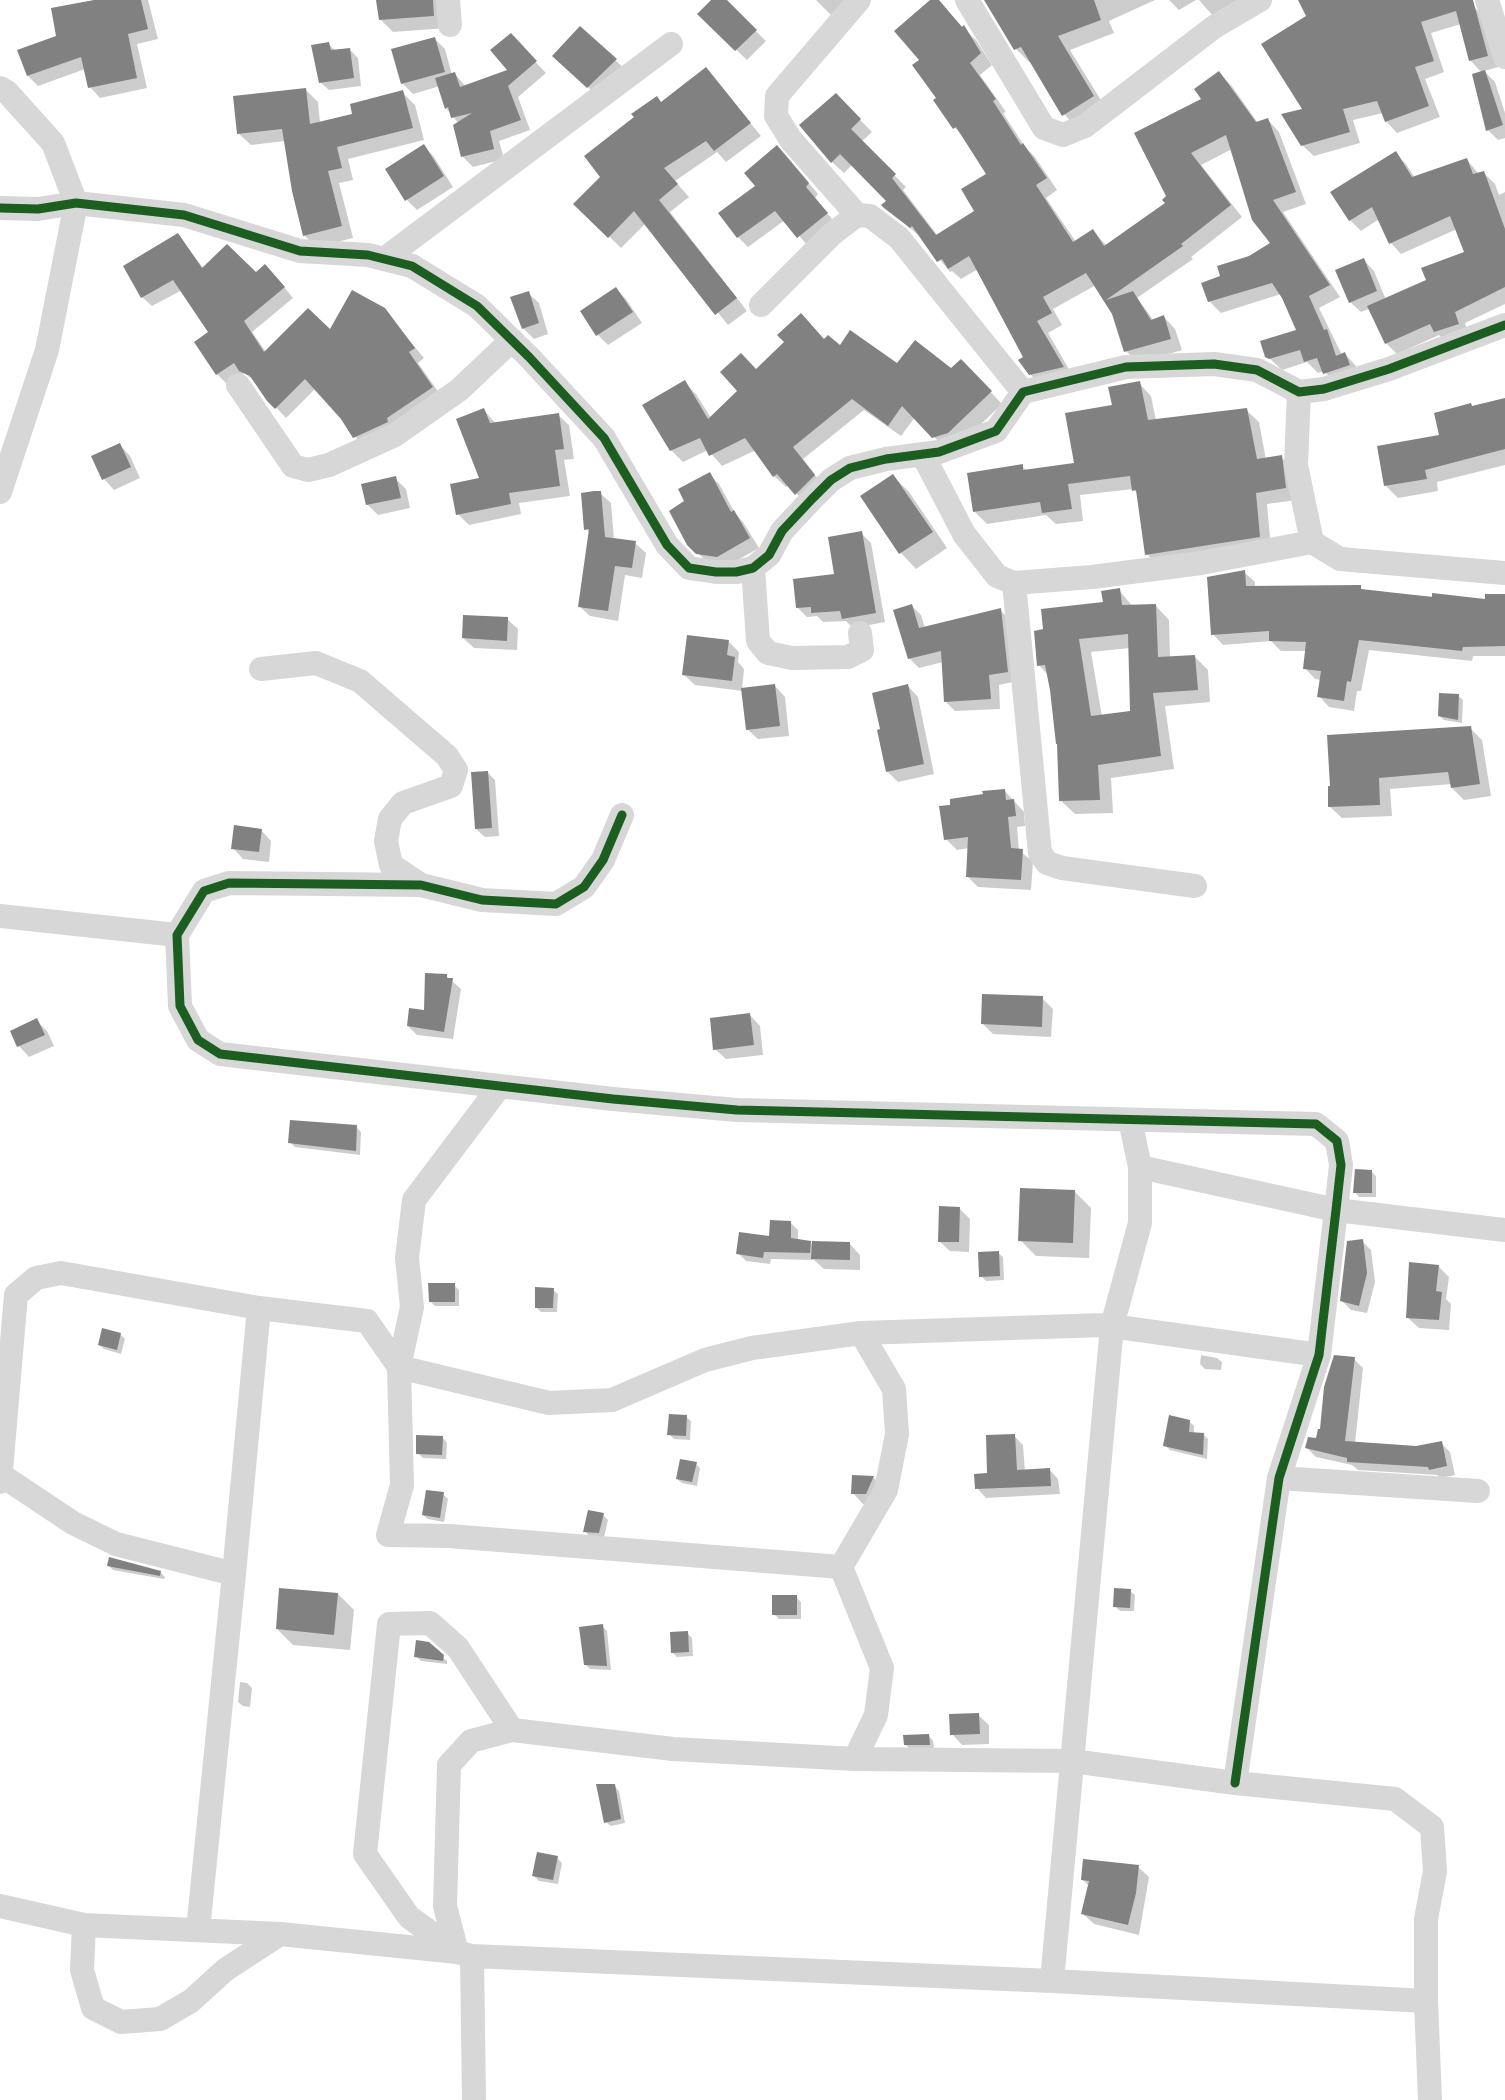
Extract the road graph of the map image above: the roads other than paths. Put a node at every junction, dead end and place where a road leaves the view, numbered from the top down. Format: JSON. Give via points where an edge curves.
{"nodes":[{"id":1,"x":448,"y":0,"type":"edge"},
{"id":2,"x":859,"y":0,"type":"edge"},
{"id":3,"x":967,"y":0,"type":"edge"},
{"id":4,"x":1260,"y":0,"type":"edge"},
{"id":5,"x":1488,"y":0,"type":"edge"},
{"id":6,"x":450,"y":25,"type":"dead end"},
{"id":7,"x":671,"y":44,"type":"dead end"},
{"id":8,"x":1505,"y":57,"type":"edge"},
{"id":9,"x":0,"y":89,"type":"edge"},
{"id":10,"x":76,"y":203,"type":"junction"},
{"id":11,"x":0,"y":208,"type":"edge"},
{"id":12,"x":857,"y":215,"type":"junction"},
{"id":13,"x":384,"y":259,"type":"junction"},
{"id":14,"x":761,"y":306,"type":"dead end"},
{"id":15,"x":1505,"y":325,"type":"edge"},
{"id":16,"x":512,"y":340,"type":"junction"},
{"id":17,"x":238,"y":385,"type":"dead end"},
{"id":18,"x":1299,"y":391,"type":"junction"},
{"id":19,"x":1023,"y":392,"type":"junction"},
{"id":20,"x":923,"y":454,"type":"junction"},
{"id":21,"x":0,"y":492,"type":"edge"},
{"id":22,"x":1312,"y":542,"type":"junction"},
{"id":23,"x":753,"y":568,"type":"junction"},
{"id":24,"x":1505,"y":573,"type":"edge"},
{"id":25,"x":1014,"y":583,"type":"junction"},
{"id":26,"x":860,"y":633,"type":"dead end"},
{"id":27,"x":261,"y":668,"type":"dead end"},
{"id":28,"x":622,"y":816,"type":"dead end"},
{"id":29,"x":421,"y":885,"type":"junction"},
{"id":30,"x":1195,"y":886,"type":"dead end"},
{"id":31,"x":0,"y":916,"type":"edge"},
{"id":32,"x":177,"y":935,"type":"junction"},
{"id":33,"x":500,"y":1086,"type":"junction"},
{"id":34,"x":1130,"y":1120,"type":"junction"},
{"id":35,"x":1140,"y":1167,"type":"junction"},
{"id":36,"x":1336,"y":1210,"type":"junction"},
{"id":37,"x":1505,"y":1230,"type":"edge"},
{"id":38,"x":259,"y":1308,"type":"junction"},
{"id":39,"x":1112,"y":1326,"type":"junction"},
{"id":40,"x":861,"y":1333,"type":"junction"},
{"id":41,"x":1318,"y":1355,"type":"junction"},
{"id":42,"x":399,"y":1367,"type":"junction"},
{"id":43,"x":1,"y":1475,"type":"edge"},
{"id":44,"x":1279,"y":1478,"type":"junction"},
{"id":45,"x":0,"y":1482,"type":"edge"},
{"id":46,"x":1478,"y":1491,"type":"dead end"},
{"id":47,"x":841,"y":1567,"type":"junction"},
{"id":48,"x":234,"y":1574,"type":"junction"},
{"id":49,"x":512,"y":1730,"type":"junction"},
{"id":50,"x":855,"y":1759,"type":"junction"},
{"id":51,"x":1072,"y":1761,"type":"junction"},
{"id":52,"x":1235,"y":1783,"type":"junction"},
{"id":53,"x":0,"y":1906,"type":"edge"},
{"id":54,"x":84,"y":1925,"type":"junction"},
{"id":55,"x":198,"y":1930,"type":"junction"},
{"id":56,"x":280,"y":1934,"type":"junction"},
{"id":57,"x":465,"y":1954,"type":"junction"},
{"id":58,"x":1052,"y":1981,"type":"junction"},
{"id":59,"x":1426,"y":2001,"type":"junction"},
{"id":60,"x":474,"y":2100,"type":"edge"},
{"id":61,"x":1430,"y":2100,"type":"edge"}],
"edges":[{"from":1,"to":6,"type":"street"},
{"from":2,"to":12,"type":"street","via":[[777,96],[776,116],[791,140]]},
{"from":3,"to":4,"type":"street","via":[[1044,128],[1063,135],[1085,125],[1214,27]]},
{"from":5,"to":8,"type":"street"},
{"from":7,"to":13,"type":"street"},
{"from":9,"to":10,"type":"street","via":[[53,143]]},
{"from":10,"to":11,"type":"street"},
{"from":10,"to":13,"type":"street","via":[[184,215],[300,251]]},
{"from":10,"to":21,"type":"street","via":[[47,350]]},
{"from":12,"to":14,"type":"street"},
{"from":12,"to":19,"type":"street","via":[[870,216],[899,238]]},
{"from":13,"to":16,"type":"street","via":[[412,266],[477,306]]},
{"from":15,"to":18,"type":"street","via":[[1389,369],[1324,389]]},
{"from":16,"to":17,"type":"street","via":[[459,390],[395,435],[308,470],[293,466]]},
{"from":16,"to":23,"type":"street","via":[[604,438],[667,545],[689,568],[726,572]]},
{"from":18,"to":19,"type":"street","via":[[1257,370],[1214,364],[1126,367]]},
{"from":18,"to":22,"type":"street","via":[[1296,466]]},
{"from":19,"to":20,"type":"street","via":[[996,431]]},
{"from":20,"to":23,"type":"street","via":[[850,468],[831,480]]},
{"from":20,"to":25,"type":"street","via":[[964,534],[997,576]]},
{"from":22,"to":24,"type":"street","via":[[1340,559]]},
{"from":22,"to":25,"type":"street","via":[[1092,578]]},
{"from":23,"to":26,"type":"street","via":[[758,640],[768,653],[792,658],[848,657],[862,650]]},
{"from":25,"to":30,"type":"street","via":[[1040,853],[1047,863],[1062,868]]},
{"from":27,"to":29,"type":"street","via":[[316,663],[360,681],[447,756],[456,770],[451,786],[403,803],[390,820],[386,841],[391,866]]},
{"from":28,"to":29,"type":"street","via":[[603,860],[584,887],[556,904],[482,900]]},
{"from":29,"to":32,"type":"street","via":[[229,883],[204,891]]},
{"from":31,"to":32,"type":"street"},
{"from":32,"to":33,"type":"street","via":[[180,1006],[198,1040],[220,1054]]},
{"from":33,"to":34,"type":"street","via":[[737,1111]]},
{"from":33,"to":42,"type":"street","via":[[414,1200],[407,1258],[412,1307]]},
{"from":34,"to":35,"type":"street"},
{"from":34,"to":36,"type":"street","via":[[1316,1124],[1337,1140],[1341,1165]]},
{"from":35,"to":36,"type":"street"},
{"from":35,"to":39,"type":"street","via":[[1140,1223]]},
{"from":36,"to":37,"type":"street"},
{"from":36,"to":41,"type":"street"},
{"from":38,"to":42,"type":"street","via":[[367,1321]]},
{"from":38,"to":43,"type":"street","via":[[61,1273],[36,1278],[16,1295]]},
{"from":38,"to":48,"type":"street"},
{"from":39,"to":40,"type":"street"},
{"from":39,"to":41,"type":"street"},
{"from":39,"to":51,"type":"street"},
{"from":40,"to":42,"type":"street","via":[[752,1348],[705,1360],[612,1400],[549,1403]]},
{"from":40,"to":47,"type":"street","via":[[894,1390],[897,1434],[886,1490]]},
{"from":41,"to":44,"type":"street"},
{"from":42,"to":47,"type":"street","via":[[402,1485],[388,1535]]},
{"from":43,"to":45,"type":"street"},
{"from":43,"to":48,"type":"street","via":[[73,1523],[116,1544]]},
{"from":44,"to":46,"type":"street"},
{"from":44,"to":52,"type":"street"},
{"from":47,"to":50,"type":"street","via":[[881,1668],[876,1715]]},
{"from":48,"to":55,"type":"street"},
{"from":49,"to":50,"type":"street","via":[[673,1749]]},
{"from":49,"to":57,"type":"street","via":[[471,1741],[449,1765],[445,1906]]},
{"from":49,"to":57,"type":"street","via":[[458,1648],[430,1623],[389,1624],[365,1854],[409,1917]]},
{"from":50,"to":51,"type":"street"},
{"from":51,"to":52,"type":"street"},
{"from":51,"to":58,"type":"street"},
{"from":52,"to":59,"type":"street","via":[[1395,1799],[1432,1827],[1435,1871],[1426,1919]]},
{"from":53,"to":54,"type":"street"},
{"from":54,"to":55,"type":"street"},
{"from":54,"to":56,"type":"street","via":[[82,1970],[93,2008],[121,2022],[160,2020]]},
{"from":55,"to":56,"type":"street"},
{"from":56,"to":57,"type":"street"},
{"from":57,"to":58,"type":"street"},
{"from":57,"to":60,"type":"street"},
{"from":58,"to":59,"type":"street"},
{"from":59,"to":61,"type":"street"}]}
